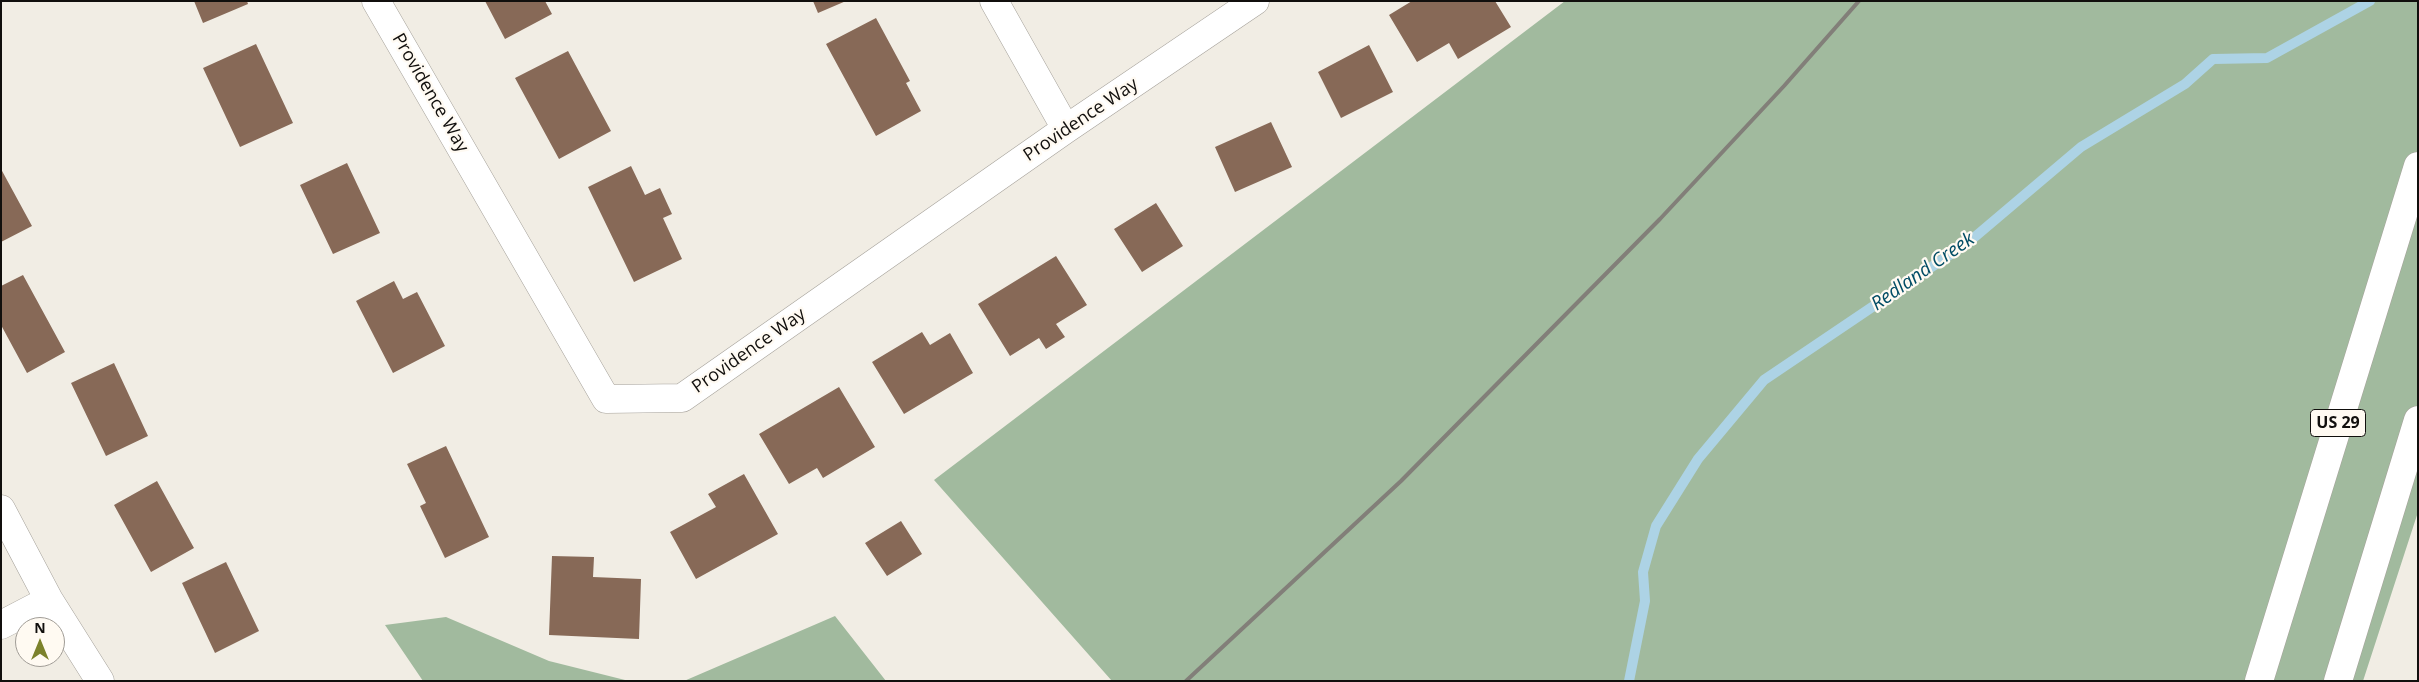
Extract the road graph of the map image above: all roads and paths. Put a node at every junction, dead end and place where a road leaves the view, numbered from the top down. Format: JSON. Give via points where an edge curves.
{"nodes":[{"id":1,"x":376,"y":1,"type":"edge"},
{"id":2,"x":994,"y":1,"type":"edge"},
{"id":3,"x":1256,"y":1,"type":"edge"},
{"id":4,"x":1066,"y":129,"type":"junction"},
{"id":5,"x":2418,"y":166,"type":"edge"},
{"id":6,"x":2418,"y":420,"type":"edge"},
{"id":7,"x":1,"y":509,"type":"edge"},
{"id":8,"x":49,"y":600,"type":"junction"},
{"id":9,"x":1,"y":626,"type":"edge"},
{"id":10,"x":100,"y":681,"type":"edge"},
{"id":11,"x":2259,"y":681,"type":"edge"},
{"id":12,"x":2338,"y":681,"type":"edge"}],
"edges":[{"from":1,"to":4,"type":"street","name":"Providence Way","via":[[606,399],[682,398]]},
{"from":2,"to":4,"type":"street"},
{"from":3,"to":4,"type":"street","name":"Providence Way"},
{"from":5,"to":11,"type":"street","number":"US 29"},
{"from":6,"to":12,"type":"street"},
{"from":7,"to":8,"type":"street"},
{"from":8,"to":9,"type":"street"},
{"from":8,"to":10,"type":"street"}]}
